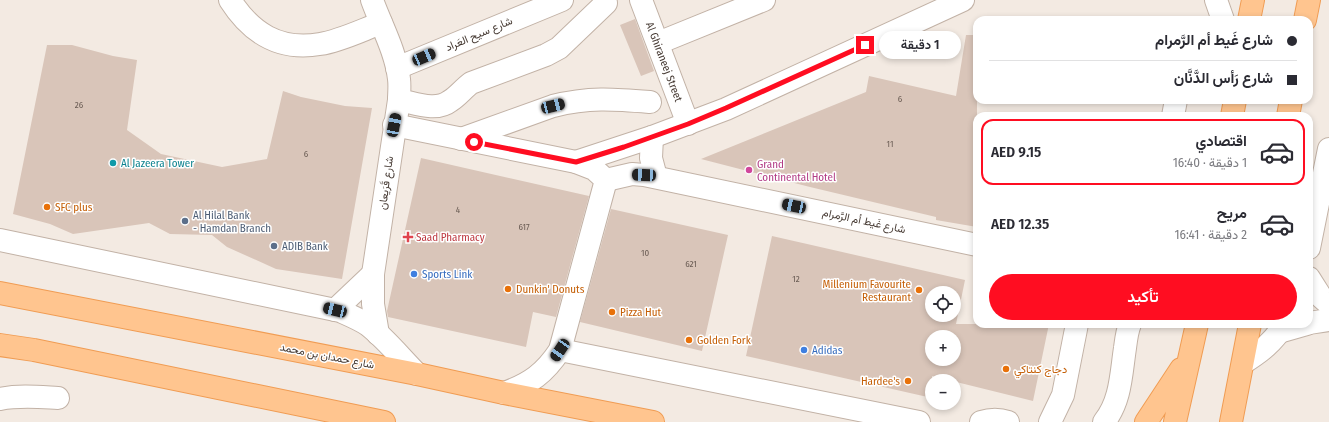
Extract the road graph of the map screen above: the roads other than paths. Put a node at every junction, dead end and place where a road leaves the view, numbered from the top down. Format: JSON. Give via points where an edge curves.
{"nodes":[{"id":1,"x":230,"y":0,"type":"edge"},
{"id":2,"x":372,"y":0,"type":"edge"},
{"id":3,"x":562,"y":0,"type":"edge"},
{"id":4,"x":641,"y":0,"type":"edge"},
{"id":5,"x":764,"y":0,"type":"edge"},
{"id":6,"x":963,"y":0,"type":"edge"},
{"id":7,"x":1253,"y":0,"type":"edge"},
{"id":8,"x":1309,"y":0,"type":"edge"},
{"id":9,"x":606,"y":3,"type":"dead end"},
{"id":10,"x":1250,"y":16,"type":"edge"},
{"id":11,"x":1306,"y":16,"type":"edge"},
{"id":12,"x":381,"y":23,"type":"junction"},
{"id":13,"x":658,"y":43,"type":"junction"},
{"id":14,"x":397,"y":68,"type":"junction"},
{"id":15,"x":399,"y":100,"type":"junction"},
{"id":16,"x":650,"y":102,"type":"dead end"},
{"id":17,"x":688,"y":124,"type":"junction"},
{"id":18,"x":394,"y":125,"type":"junction"},
{"id":19,"x":652,"y":138,"type":"junction"},
{"id":20,"x":460,"y":139,"type":"junction"},
{"id":21,"x":1329,"y":149,"type":"edge"},
{"id":22,"x":576,"y":162,"type":"junction"},
{"id":23,"x":656,"y":177,"type":"junction"},
{"id":24,"x":606,"y":180,"type":"junction"},
{"id":25,"x":1313,"y":228,"type":"edge"},
{"id":26,"x":0,"y":240,"type":"edge"},
{"id":27,"x":973,"y":244,"type":"edge"},
{"id":28,"x":372,"y":274,"type":"junction"},
{"id":29,"x":1313,"y":284,"type":"edge"},
{"id":30,"x":0,"y":293,"type":"edge"},
{"id":31,"x":1329,"y":304,"type":"edge"},
{"id":32,"x":335,"y":310,"type":"junction"},
{"id":33,"x":1329,"y":320,"type":"edge"},
{"id":34,"x":1313,"y":323,"type":"edge"},
{"id":35,"x":1076,"y":328,"type":"edge"},
{"id":36,"x":1129,"y":328,"type":"edge"},
{"id":37,"x":1196,"y":328,"type":"edge"},
{"id":38,"x":1249,"y":328,"type":"edge"},
{"id":39,"x":1282,"y":328,"type":"edge"},
{"id":40,"x":378,"y":334,"type":"junction"},
{"id":41,"x":2,"y":347,"type":"edge"},
{"id":42,"x":560,"y":350,"type":"junction"},
{"id":43,"x":1189,"y":356,"type":"junction"},
{"id":44,"x":1243,"y":363,"type":"junction"},
{"id":45,"x":417,"y":374,"type":"junction"},
{"id":46,"x":504,"y":393,"type":"junction"},
{"id":47,"x":58,"y":398,"type":"dead end"},
{"id":48,"x":0,"y":399,"type":"edge"},
{"id":49,"x":1231,"y":421,"type":"edge"},
{"id":50,"x":384,"y":422,"type":"edge"},
{"id":51,"x":653,"y":422,"type":"edge"},
{"id":52,"x":919,"y":422,"type":"edge"},
{"id":53,"x":981,"y":422,"type":"edge"},
{"id":54,"x":1008,"y":422,"type":"edge"},
{"id":55,"x":1050,"y":422,"type":"edge"},
{"id":56,"x":1104,"y":422,"type":"edge"},
{"id":57,"x":1146,"y":422,"type":"edge"},
{"id":58,"x":1175,"y":422,"type":"edge"}],
"edges":[{"from":1,"to":12,"type":"street","via":[[238,13],[261,34],[291,45],[321,44]]},
{"from":2,"to":12,"type":"street","name":"شارع قَرَيعان"},
{"from":3,"to":14,"type":"street","name":"شارع سيح العَراد"},
{"from":4,"to":13,"type":"street","name":"Al Ghiraneej Street"},
{"from":5,"to":13,"type":"street"},
{"from":6,"to":17,"type":"street"},
{"from":7,"to":10,"type":"main road"},
{"from":8,"to":11,"type":"main road"},
{"from":9,"to":15,"type":"street","via":[[559,48],[471,83],[445,105],[436,107]]},
{"from":12,"to":14,"type":"street","name":"شارع قَرَيعان"},
{"from":13,"to":17,"type":"street","name":"Al Ghiraneej Street"},
{"from":14,"to":15,"type":"street","name":"شارع قَرَيعان"},
{"from":15,"to":18,"type":"street","name":"شارع قَرَيعان"},
{"from":16,"to":20,"type":"street","via":[[606,99],[574,101]]},
{"from":17,"to":19,"type":"street"},
{"from":18,"to":20,"type":"street"},
{"from":18,"to":28,"type":"street","name":"شارع قَرَيعان"},
{"from":19,"to":22,"type":"street"},
{"from":19,"to":23,"type":"street","via":[[651,158]]},
{"from":20,"to":22,"type":"street"},
{"from":21,"to":25,"type":"street"},
{"from":22,"to":24,"type":"street","via":[[594,169]]},
{"from":23,"to":24,"type":"street","name":"شارع غَيط أم الرَّمرام","via":[[632,174]]},
{"from":23,"to":27,"type":"street","name":"شارع غَيط أم الرَّمرام"},
{"from":24,"to":42,"type":"street"},
{"from":26,"to":32,"type":"street"},
{"from":28,"to":32,"type":"street"},
{"from":28,"to":40,"type":"street","name":"شارع قَرَيعان"},
{"from":29,"to":31,"type":"street"},
{"from":30,"to":45,"type":"main road","name":"شارع حمدان بن محمد"},
{"from":32,"to":40,"type":"street","via":[[358,319]]},
{"from":33,"to":34,"type":"street"},
{"from":35,"to":55,"type":"street","via":[[1063,395]]},
{"from":36,"to":56,"type":"street","via":[[1119,392]]},
{"from":37,"to":43,"type":"main road"},
{"from":38,"to":44,"type":"main road"},
{"from":39,"to":44,"type":"street","via":[[1262,351]]},
{"from":40,"to":45,"type":"street"},
{"from":41,"to":50,"type":"main road","via":[[34,350]]},
{"from":42,"to":46,"type":"street","via":[[542,373],[518,388]]},
{"from":42,"to":52,"type":"street"},
{"from":43,"to":57,"type":"main road"},
{"from":43,"to":58,"type":"main road"},
{"from":44,"to":49,"type":"main road"},
{"from":45,"to":46,"type":"main road","name":"شارع حمدان بن محمد"},
{"from":46,"to":51,"type":"main road","name":"شارع حمدان بن محمد"},
{"from":47,"to":48,"type":"street","via":[[32,396]]},
{"from":53,"to":54,"type":"street","via":[[989,419]]}]}
